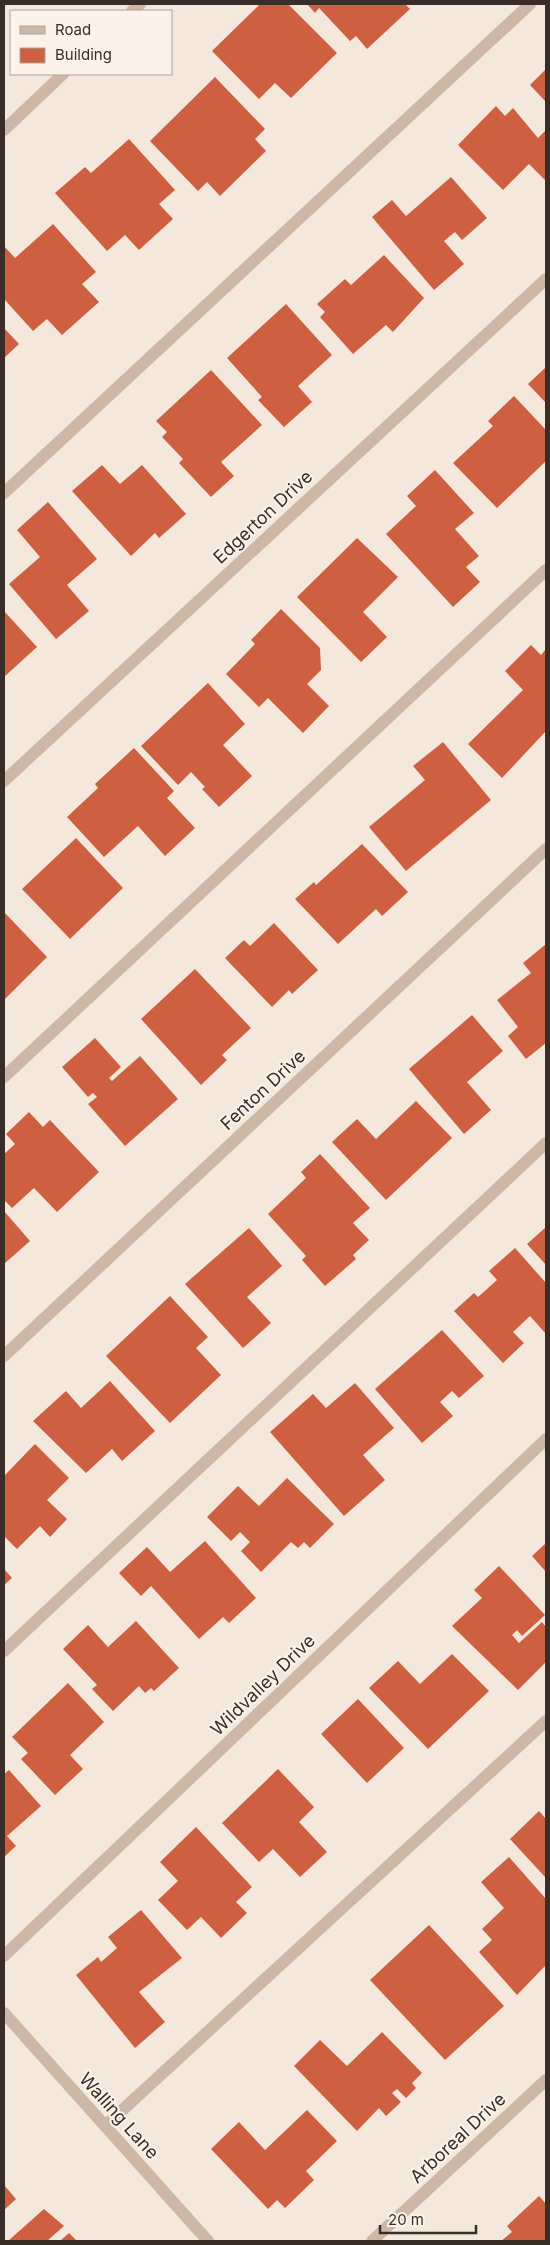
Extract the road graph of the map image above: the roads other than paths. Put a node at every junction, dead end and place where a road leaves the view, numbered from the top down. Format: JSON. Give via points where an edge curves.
{"nodes":[{"id":1,"x":530,"y":4,"type":"edge"},
{"id":2,"x":62,"y":75,"type":"edge"},
{"id":3,"x":4,"y":130,"type":"edge"},
{"id":4,"x":546,"y":279,"type":"edge"},
{"id":5,"x":4,"y":494,"type":"edge"},
{"id":6,"x":546,"y":570,"type":"edge"},
{"id":7,"x":4,"y":782,"type":"edge"},
{"id":8,"x":546,"y":849,"type":"edge"},
{"id":9,"x":4,"y":1077,"type":"edge"},
{"id":10,"x":546,"y":1143,"type":"edge"},
{"id":11,"x":4,"y":1356,"type":"edge"},
{"id":12,"x":546,"y":1439,"type":"edge"},
{"id":13,"x":4,"y":1652,"type":"edge"},
{"id":14,"x":546,"y":1721,"type":"edge"},
{"id":15,"x":4,"y":1956,"type":"edge"},
{"id":16,"x":4,"y":2013,"type":"edge"},
{"id":17,"x":546,"y":2080,"type":"edge"},
{"id":18,"x":105,"y":2126,"type":"junction"},
{"id":19,"x":208,"y":2241,"type":"edge"},
{"id":20,"x":372,"y":2241,"type":"edge"}],
"edges":[{"from":1,"to":5,"type":"street"},
{"from":2,"to":3,"type":"street"},
{"from":4,"to":7,"type":"street","name":"Edgerton Drive"},
{"from":6,"to":9,"type":"street"},
{"from":8,"to":11,"type":"street","name":"Fenton Drive"},
{"from":10,"to":13,"type":"street"},
{"from":12,"to":15,"type":"street","name":"Wildvalley Drive"},
{"from":14,"to":18,"type":"street"},
{"from":16,"to":18,"type":"street","name":"Walling Lane"},
{"from":17,"to":20,"type":"street","name":"Arboreal Drive"},
{"from":18,"to":19,"type":"street","name":"Walling Lane"}]}
